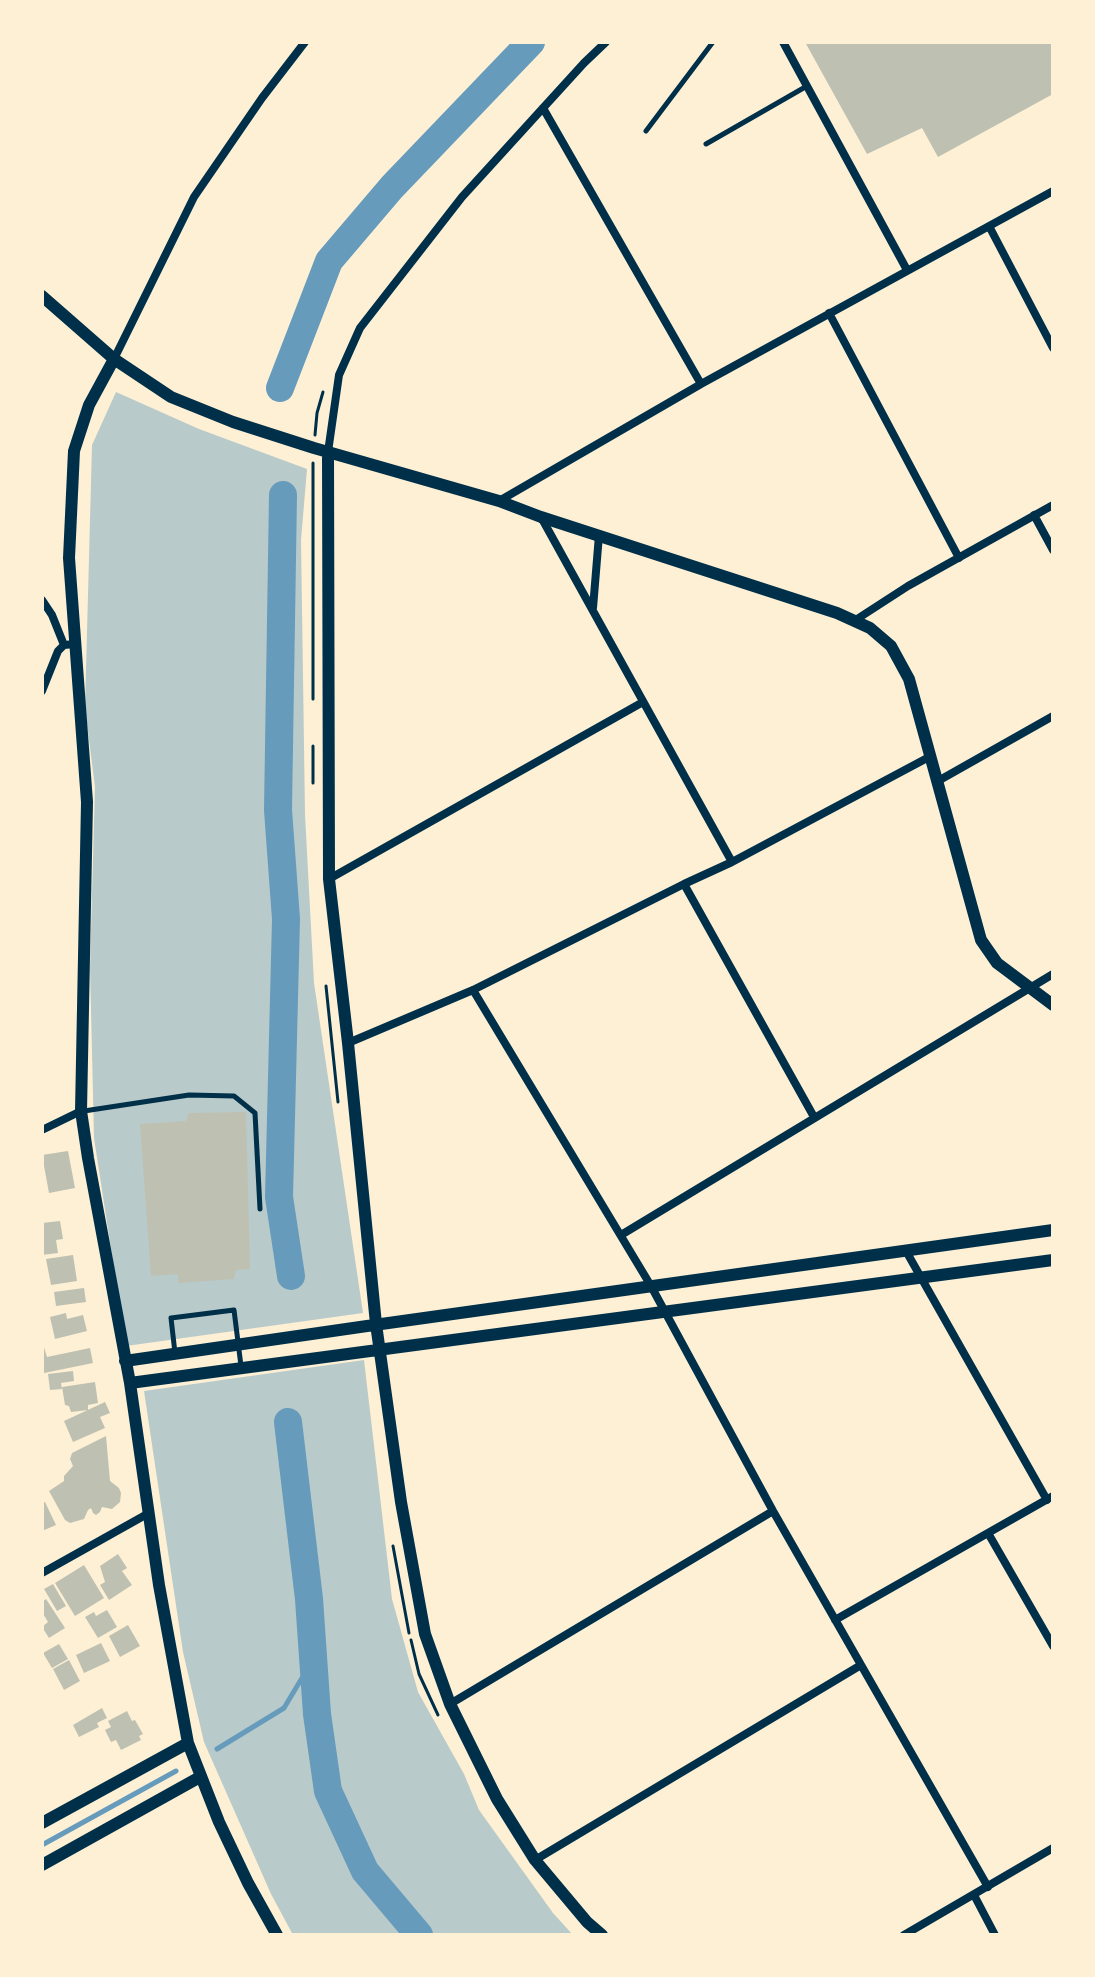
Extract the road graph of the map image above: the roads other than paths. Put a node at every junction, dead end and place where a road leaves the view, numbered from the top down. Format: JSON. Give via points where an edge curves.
{"nodes":[{"id":1,"x":305,"y":42,"type":"edge"},
{"id":2,"x":606,"y":42,"type":"edge"},
{"id":3,"x":713,"y":42,"type":"edge"},
{"id":4,"x":783,"y":42,"type":"edge"},
{"id":5,"x":807,"y":85,"type":"junction"},
{"id":6,"x":543,"y":108,"type":"junction"},
{"id":7,"x":646,"y":131,"type":"dead end"},
{"id":8,"x":706,"y":144,"type":"dead end"},
{"id":9,"x":1053,"y":191,"type":"edge"},
{"id":10,"x":989,"y":226,"type":"junction"},
{"id":11,"x":907,"y":270,"type":"junction"},
{"id":12,"x":42,"y":296,"type":"edge"},
{"id":13,"x":829,"y":313,"type":"junction"},
{"id":14,"x":1053,"y":348,"type":"edge"},
{"id":15,"x":114,"y":359,"type":"junction"},
{"id":16,"x":701,"y":384,"type":"junction"},
{"id":17,"x":328,"y":452,"type":"junction"},
{"id":18,"x":499,"y":501,"type":"junction"},
{"id":19,"x":1053,"y":505,"type":"edge"},
{"id":20,"x":1034,"y":515,"type":"junction"},
{"id":21,"x":541,"y":517,"type":"junction"},
{"id":22,"x":599,"y":535,"type":"junction"},
{"id":23,"x":1053,"y":550,"type":"edge"},
{"id":24,"x":959,"y":558,"type":"junction"},
{"id":25,"x":42,"y":600,"type":"edge"},
{"id":26,"x":593,"y":609,"type":"junction"},
{"id":27,"x":854,"y":621,"type":"junction"},
{"id":28,"x":70,"y":645,"type":"junction"},
{"id":29,"x":42,"y":691,"type":"edge"},
{"id":30,"x":643,"y":702,"type":"junction"},
{"id":31,"x":1053,"y":716,"type":"edge"},
{"id":32,"x":931,"y":756,"type":"junction"},
{"id":33,"x":938,"y":781,"type":"junction"},
{"id":34,"x":732,"y":862,"type":"junction"},
{"id":35,"x":329,"y":879,"type":"junction"},
{"id":36,"x":684,"y":884,"type":"junction"},
{"id":37,"x":1053,"y":974,"type":"edge"},
{"id":38,"x":1029,"y":988,"type":"junction"},
{"id":39,"x":473,"y":990,"type":"junction"},
{"id":40,"x":1053,"y":1005,"type":"edge"},
{"id":41,"x":348,"y":1043,"type":"junction"},
{"id":42,"x":81,"y":1111,"type":"junction"},
{"id":43,"x":814,"y":1117,"type":"junction"},
{"id":44,"x":42,"y":1130,"type":"edge"},
{"id":45,"x":260,"y":1209,"type":"dead end"},
{"id":46,"x":1053,"y":1230,"type":"edge"},
{"id":47,"x":621,"y":1235,"type":"junction"},
{"id":48,"x":906,"y":1251,"type":"junction"},
{"id":49,"x":1053,"y":1260,"type":"edge"},
{"id":50,"x":920,"y":1277,"type":"junction"},
{"id":51,"x":651,"y":1286,"type":"junction"},
{"id":52,"x":665,"y":1310,"type":"junction"},
{"id":53,"x":376,"y":1324,"type":"junction"},
{"id":54,"x":239,"y":1345,"type":"junction"},
{"id":55,"x":380,"y":1351,"type":"junction"},
{"id":56,"x":175,"y":1354,"type":"junction"},
{"id":57,"x":125,"y":1361,"type":"junction"},
{"id":58,"x":241,"y":1369,"type":"junction"},
{"id":59,"x":130,"y":1383,"type":"junction"},
{"id":60,"x":1050,"y":1498,"type":"edge"},
{"id":61,"x":773,"y":1511,"type":"junction"},
{"id":62,"x":149,"y":1513,"type":"junction"},
{"id":63,"x":988,"y":1533,"type":"junction"},
{"id":64,"x":42,"y":1573,"type":"edge"},
{"id":65,"x":835,"y":1620,"type":"junction"},
{"id":66,"x":1053,"y":1646,"type":"edge"},
{"id":67,"x":861,"y":1665,"type":"junction"},
{"id":68,"x":450,"y":1704,"type":"junction"},
{"id":69,"x":188,"y":1743,"type":"junction"},
{"id":70,"x":200,"y":1777,"type":"junction"},
{"id":71,"x":42,"y":1823,"type":"edge"},
{"id":72,"x":1053,"y":1848,"type":"edge"},
{"id":73,"x":535,"y":1860,"type":"junction"},
{"id":74,"x":42,"y":1865,"type":"edge"},
{"id":75,"x":988,"y":1887,"type":"junction"},
{"id":76,"x":974,"y":1895,"type":"junction"},
{"id":77,"x":277,"y":1935,"type":"edge"},
{"id":78,"x":602,"y":1935,"type":"edge"},
{"id":79,"x":904,"y":1935,"type":"edge"},
{"id":80,"x":995,"y":1935,"type":"edge"}],
"edges":[{"from":1,"to":15,"type":"street","via":[[194,197]]},
{"from":2,"to":6,"type":"street"},
{"from":3,"to":7,"type":"lane"},
{"from":4,"to":5,"type":"street"},
{"from":5,"to":8,"type":"lane"},
{"from":5,"to":11,"type":"street"},
{"from":6,"to":16,"type":"street"},
{"from":6,"to":17,"type":"street","via":[[462,197],[360,328],[339,375]]},
{"from":9,"to":10,"type":"street"},
{"from":10,"to":11,"type":"street"},
{"from":10,"to":14,"type":"street"},
{"from":11,"to":13,"type":"street"},
{"from":12,"to":15,"type":"street"},
{"from":13,"to":16,"type":"street"},
{"from":13,"to":24,"type":"street"},
{"from":15,"to":17,"type":"street","via":[[171,397]]},
{"from":15,"to":28,"type":"street","via":[[89,405],[74,451]]},
{"from":16,"to":18,"type":"street"},
{"from":17,"to":18,"type":"street"},
{"from":17,"to":35,"type":"street"},
{"from":18,"to":21,"type":"street"},
{"from":19,"to":20,"type":"street"},
{"from":20,"to":23,"type":"street"},
{"from":20,"to":24,"type":"street"},
{"from":21,"to":22,"type":"street"},
{"from":21,"to":26,"type":"street"},
{"from":22,"to":26,"type":"street"},
{"from":22,"to":27,"type":"street"},
{"from":24,"to":27,"type":"street"},
{"from":25,"to":28,"type":"street"},
{"from":26,"to":30,"type":"street"},
{"from":27,"to":32,"type":"street","via":[[891,646],[909,679]]},
{"from":28,"to":29,"type":"street","via":[[58,651]]},
{"from":28,"to":42,"type":"street","via":[[87,802]]},
{"from":30,"to":34,"type":"street"},
{"from":30,"to":35,"type":"street"},
{"from":31,"to":33,"type":"street"},
{"from":32,"to":33,"type":"street"},
{"from":32,"to":34,"type":"street"},
{"from":33,"to":38,"type":"street","via":[[981,940],[997,963]]},
{"from":34,"to":36,"type":"street"},
{"from":35,"to":41,"type":"street"},
{"from":36,"to":39,"type":"street"},
{"from":36,"to":43,"type":"street"},
{"from":37,"to":38,"type":"street"},
{"from":38,"to":40,"type":"street"},
{"from":38,"to":43,"type":"street"},
{"from":39,"to":41,"type":"street"},
{"from":39,"to":47,"type":"street"},
{"from":41,"to":53,"type":"street"},
{"from":42,"to":44,"type":"street"},
{"from":42,"to":45,"type":"lane","via":[[189,1095],[234,1096],[255,1113]]},
{"from":42,"to":57,"type":"street"},
{"from":43,"to":47,"type":"street"},
{"from":46,"to":48,"type":"street"},
{"from":47,"to":51,"type":"street"},
{"from":48,"to":50,"type":"street"},
{"from":48,"to":51,"type":"street"},
{"from":49,"to":50,"type":"street"},
{"from":50,"to":52,"type":"street"},
{"from":50,"to":60,"type":"street"},
{"from":51,"to":52,"type":"street"},
{"from":51,"to":53,"type":"street"},
{"from":52,"to":55,"type":"street"},
{"from":52,"to":61,"type":"street"},
{"from":53,"to":54,"type":"street"},
{"from":53,"to":55,"type":"street"},
{"from":54,"to":56,"type":"street"},
{"from":54,"to":56,"type":"lane","via":[[234,1310],[171,1318]]},
{"from":54,"to":58,"type":"lane"},
{"from":55,"to":58,"type":"street"},
{"from":55,"to":68,"type":"street","via":[[425,1634]]},
{"from":56,"to":57,"type":"street"},
{"from":57,"to":59,"type":"street"},
{"from":58,"to":59,"type":"street"},
{"from":59,"to":62,"type":"street"},
{"from":60,"to":63,"type":"street"},
{"from":61,"to":65,"type":"street"},
{"from":61,"to":68,"type":"street"},
{"from":62,"to":64,"type":"street"},
{"from":62,"to":69,"type":"street"},
{"from":63,"to":65,"type":"street"},
{"from":63,"to":66,"type":"street"},
{"from":65,"to":67,"type":"street"},
{"from":67,"to":73,"type":"street"},
{"from":67,"to":75,"type":"street"},
{"from":68,"to":73,"type":"street","via":[[497,1799]]},
{"from":69,"to":70,"type":"street"},
{"from":69,"to":71,"type":"street"},
{"from":70,"to":74,"type":"street"},
{"from":70,"to":77,"type":"street"},
{"from":72,"to":75,"type":"street"},
{"from":73,"to":78,"type":"street"},
{"from":75,"to":76,"type":"street"},
{"from":76,"to":79,"type":"street"},
{"from":76,"to":80,"type":"street"}]}
